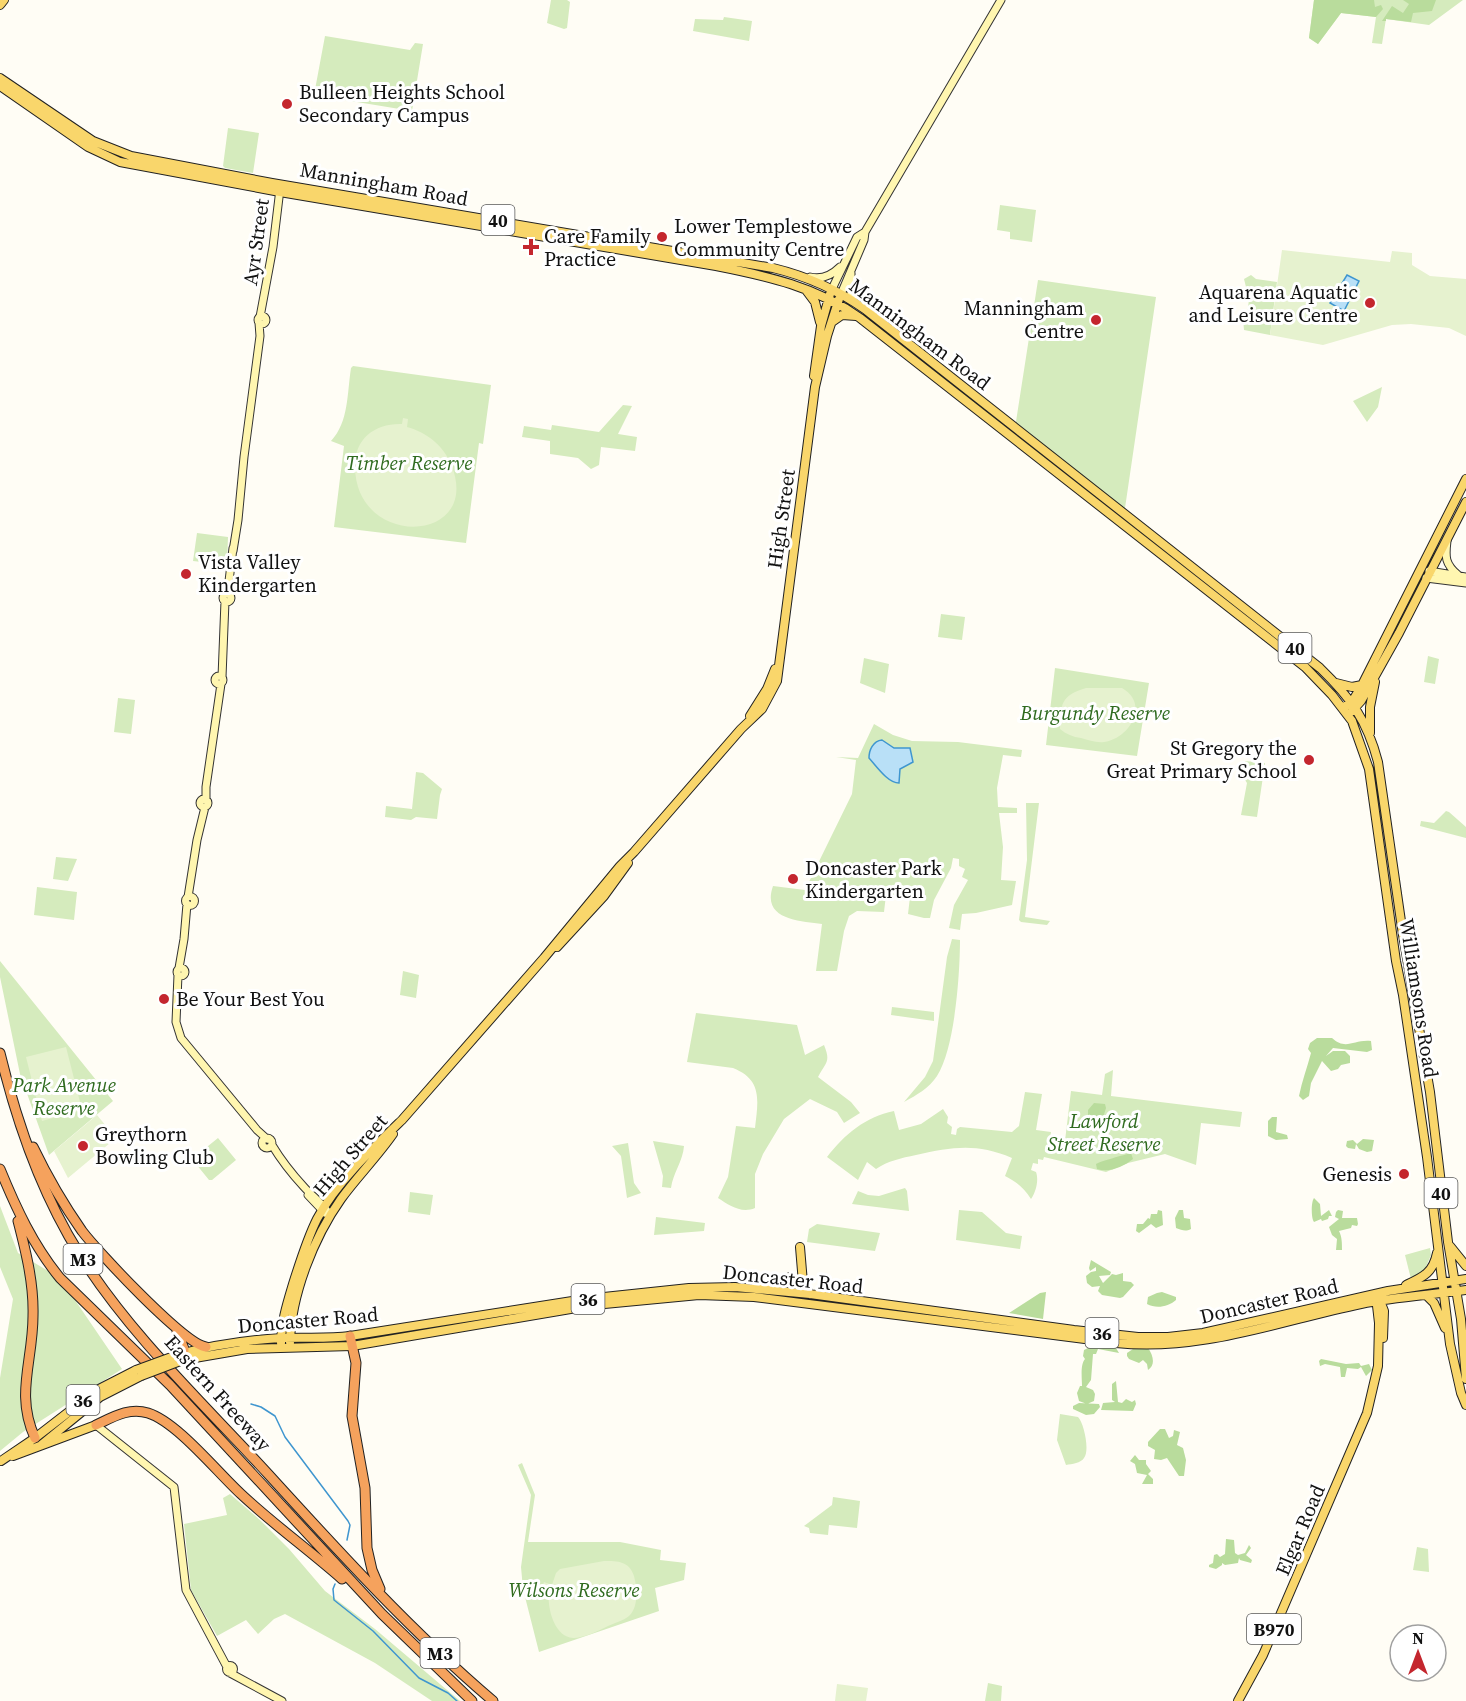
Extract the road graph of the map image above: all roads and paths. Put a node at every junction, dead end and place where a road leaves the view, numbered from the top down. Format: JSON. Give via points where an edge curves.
{"nodes":[{"id":1,"x":4,"y":0,"type":"edge"},
{"id":2,"x":1001,"y":0,"type":"edge"},
{"id":3,"x":0,"y":4,"type":"edge"},
{"id":4,"x":0,"y":78,"type":"edge"},
{"id":5,"x":0,"y":86,"type":"edge"},
{"id":6,"x":280,"y":188,"type":"junction"},
{"id":7,"x":865,"y":232,"type":"junction"},
{"id":8,"x":844,"y":263,"type":"junction"},
{"id":9,"x":851,"y":267,"type":"junction"},
{"id":10,"x":801,"y":276,"type":"junction"},
{"id":11,"x":802,"y":287,"type":"junction"},
{"id":12,"x":832,"y":289,"type":"junction"},
{"id":13,"x":840,"y":294,"type":"junction"},
{"id":14,"x":829,"y":298,"type":"junction"},
{"id":15,"x":854,"y":301,"type":"junction"},
{"id":16,"x":838,"y":303,"type":"junction"},
{"id":17,"x":860,"y":318,"type":"junction"},
{"id":18,"x":830,"y":325,"type":"junction"},
{"id":19,"x":821,"y":326,"type":"junction"},
{"id":20,"x":815,"y":387,"type":"junction"},
{"id":21,"x":1073,"y":472,"type":"junction"},
{"id":22,"x":1067,"y":479,"type":"junction"},
{"id":23,"x":1466,"y":479,"type":"edge"},
{"id":24,"x":1466,"y":502,"type":"edge"},
{"id":25,"x":1448,"y":536,"type":"junction"},
{"id":26,"x":1419,"y":573,"type":"junction"},
{"id":27,"x":1428,"y":575,"type":"junction"},
{"id":28,"x":1462,"y":576,"type":"edge"},
{"id":29,"x":1466,"y":583,"type":"edge"},
{"id":30,"x":1240,"y":605,"type":"junction"},
{"id":31,"x":1234,"y":612,"type":"junction"},
{"id":32,"x":1377,"y":672,"type":"junction"},
{"id":33,"x":1335,"y":683,"type":"junction"},
{"id":34,"x":1362,"y":685,"type":"junction"},
{"id":35,"x":1354,"y":705,"type":"junction"},
{"id":36,"x":1347,"y":715,"type":"junction"},
{"id":37,"x":1370,"y":736,"type":"junction"},
{"id":38,"x":1386,"y":893,"type":"junction"},
{"id":39,"x":1398,"y":897,"type":"junction"},
{"id":40,"x":0,"y":1053,"type":"edge"},
{"id":41,"x":12,"y":1101,"type":"junction"},
{"id":42,"x":0,"y":1169,"type":"edge"},
{"id":43,"x":11,"y":1195,"type":"junction"},
{"id":44,"x":325,"y":1212,"type":"junction"},
{"id":45,"x":1448,"y":1242,"type":"junction"},
{"id":46,"x":1438,"y":1244,"type":"junction"},
{"id":47,"x":800,"y":1247,"type":"dead end"},
{"id":48,"x":1466,"y":1266,"type":"edge"},
{"id":49,"x":790,"y":1277,"type":"dead end"},
{"id":50,"x":1466,"y":1279,"type":"edge"},
{"id":51,"x":1456,"y":1281,"type":"junction"},
{"id":52,"x":1442,"y":1283,"type":"junction"},
{"id":53,"x":748,"y":1287,"type":"junction"},
{"id":54,"x":1400,"y":1289,"type":"junction"},
{"id":55,"x":1462,"y":1291,"type":"edge"},
{"id":56,"x":791,"y":1293,"type":"junction"},
{"id":57,"x":1444,"y":1293,"type":"junction"},
{"id":58,"x":810,"y":1294,"type":"junction"},
{"id":59,"x":1426,"y":1296,"type":"junction"},
{"id":60,"x":1408,"y":1298,"type":"junction"},
{"id":61,"x":1378,"y":1299,"type":"junction"},
{"id":62,"x":790,"y":1301,"type":"junction"},
{"id":63,"x":1361,"y":1304,"type":"junction"},
{"id":64,"x":1466,"y":1310,"type":"edge"},
{"id":65,"x":292,"y":1319,"type":"junction"},
{"id":66,"x":957,"y":1319,"type":"junction"},
{"id":67,"x":1281,"y":1320,"type":"junction"},
{"id":68,"x":1385,"y":1320,"type":"junction"},
{"id":69,"x":1462,"y":1323,"type":"junction"},
{"id":70,"x":282,"y":1325,"type":"junction"},
{"id":71,"x":176,"y":1329,"type":"junction"},
{"id":72,"x":1379,"y":1332,"type":"junction"},
{"id":73,"x":369,"y":1333,"type":"junction"},
{"id":74,"x":401,"y":1337,"type":"junction"},
{"id":75,"x":281,"y":1338,"type":"junction"},
{"id":76,"x":290,"y":1338,"type":"junction"},
{"id":77,"x":268,"y":1339,"type":"junction"},
{"id":78,"x":304,"y":1339,"type":"junction"},
{"id":79,"x":351,"y":1341,"type":"junction"},
{"id":80,"x":1450,"y":1344,"type":"junction"},
{"id":81,"x":206,"y":1347,"type":"junction"},
{"id":82,"x":281,"y":1348,"type":"junction"},
{"id":83,"x":290,"y":1348,"type":"junction"},
{"id":84,"x":181,"y":1356,"type":"junction"},
{"id":85,"x":1378,"y":1366,"type":"junction"},
{"id":86,"x":1466,"y":1379,"type":"edge"},
{"id":87,"x":1466,"y":1405,"type":"edge"},
{"id":88,"x":96,"y":1425,"type":"junction"},
{"id":89,"x":38,"y":1441,"type":"junction"},
{"id":90,"x":0,"y":1461,"type":"edge"},
{"id":91,"x":390,"y":1604,"type":"junction"},
{"id":92,"x":382,"y":1614,"type":"junction"},
{"id":93,"x":282,"y":1701,"type":"edge"},
{"id":94,"x":472,"y":1701,"type":"edge"},
{"id":95,"x":493,"y":1701,"type":"edge"},
{"id":96,"x":1238,"y":1701,"type":"edge"}],
"edges":[{"from":1,"to":3,"type":"main road"},
{"from":2,"to":7,"type":"street","name":"High Street"},
{"from":4,"to":6,"type":"main road","name":"Manningham Road","number":"40","via":[[81,134],[115,151]]},
{"from":5,"to":6,"type":"main road","name":"Manningham Road","number":"40","via":[[88,147],[112,159]]},
{"from":6,"to":10,"type":"main road","name":"Manningham Road","number":"40","via":[[714,258]]},
{"from":6,"to":11,"type":"main road","name":"Manningham Road","number":"40","via":[[718,266]]},
{"from":6,"to":44,"type":"street","name":"Ayr Street","via":[[176,1022],[181,1038]]},
{"from":7,"to":8,"type":"street","name":"High Street","via":[[857,237]]},
{"from":7,"to":9,"type":"street","name":"High Street"},
{"from":8,"to":10,"type":"street","via":[[822,278]]},
{"from":8,"to":12,"type":"street","name":"High Street"},
{"from":9,"to":13,"type":"street","name":"High Street"},
{"from":9,"to":15,"type":"street"},
{"from":10,"to":12,"type":"main road","name":"Manningham Road","number":"40"},
{"from":11,"to":14,"type":"main road","name":"Manningham Road","number":"40"},
{"from":11,"to":19,"type":"main road","via":[[815,302]]},
{"from":12,"to":13,"type":"main road","name":"Manningham Road","number":"40"},
{"from":12,"to":14,"type":"main road","name":"High Street"},
{"from":13,"to":15,"type":"main road","name":"Manningham Road","number":"40"},
{"from":13,"to":16,"type":"main road","name":"High Street"},
{"from":14,"to":16,"type":"main road","name":"Manningham Road","number":"40"},
{"from":14,"to":19,"type":"main road","name":"High Street"},
{"from":15,"to":21,"type":"main road","name":"Manningham Road","number":"40"},
{"from":16,"to":17,"type":"main road","name":"Manningham Road","number":"40"},
{"from":16,"to":18,"type":"main road","name":"High Street"},
{"from":17,"to":18,"type":"main road","via":[[842,315]]},
{"from":17,"to":22,"type":"main road","name":"Manningham Road","number":"40"},
{"from":18,"to":20,"type":"main road","name":"High Street"},
{"from":19,"to":20,"type":"main road","name":"High Street"},
{"from":20,"to":44,"type":"main road","name":"High Street","via":[[779,673],[771,695],[634,852],[614,884],[544,958]]},
{"from":21,"to":22,"type":"main road"},
{"from":21,"to":30,"type":"main road","name":"Manningham Road","number":"40"},
{"from":22,"to":31,"type":"main road","name":"Manningham Road","number":"40"},
{"from":23,"to":26,"type":"main road"},
{"from":24,"to":25,"type":"main road"},
{"from":25,"to":27,"type":"main road"},
{"from":25,"to":28,"type":"street","via":[[1445,559]]},
{"from":26,"to":27,"type":"main road"},
{"from":26,"to":34,"type":"main road"},
{"from":27,"to":28,"type":"street"},
{"from":27,"to":29,"type":"street"},
{"from":27,"to":32,"type":"main road"},
{"from":30,"to":31,"type":"main road"},
{"from":30,"to":33,"type":"main road","name":"Manningham Road","number":"40"},
{"from":31,"to":36,"type":"main road","name":"Manningham Road","number":"40","via":[[1305,667]]},
{"from":32,"to":35,"type":"main road"},
{"from":32,"to":37,"type":"main road","via":[[1370,704]]},
{"from":33,"to":34,"type":"main road"},
{"from":33,"to":35,"type":"main road","name":"Manningham Road","number":"40"},
{"from":34,"to":35,"type":"main road"},
{"from":35,"to":36,"type":"main road"},
{"from":35,"to":37,"type":"main road","name":"Manningham Road","number":"40"},
{"from":36,"to":38,"type":"main road","name":"Williamsons Road","number":"40","via":[[1369,769]]},
{"from":37,"to":39,"type":"main road","name":"Williamsons Road","number":"40","via":[[1378,762]]},
{"from":38,"to":39,"type":"main road"},
{"from":38,"to":46,"type":"main road","name":"Williamsons Road","number":"40"},
{"from":39,"to":45,"type":"main road","name":"Williamsons Road","number":"40","via":[[1431,1092]]},
{"from":40,"to":41,"type":"highway","name":"Eastern Freeway","number":"M3"},
{"from":41,"to":71,"type":"highway","via":[[46,1173],[84,1233]]},
{"from":41,"to":91,"type":"highway","name":"Eastern Freeway","number":"M3","via":[[58,1217],[114,1303]]},
{"from":42,"to":43,"type":"highway","name":"Eastern Freeway","number":"M3"},
{"from":43,"to":89,"type":"highway","via":[[29,1270],[33,1315],[24,1398],[27,1417]]},
{"from":43,"to":92,"type":"highway","name":"Eastern Freeway","number":"M3","via":[[32,1238],[60,1278],[170,1385]]},
{"from":44,"to":65,"type":"main road","name":"High Street"},
{"from":44,"to":70,"type":"main road","name":"High Street","via":[[305,1247]]},
{"from":45,"to":48,"type":"main road"},
{"from":45,"to":51,"type":"main road","name":"Williamsons Road","number":"40"},
{"from":46,"to":52,"type":"main road","name":"Williamsons Road","number":"40"},
{"from":46,"to":54,"type":"main road","via":[[1429,1273]]},
{"from":47,"to":58,"type":"main road","via":[[803,1283]]},
{"from":49,"to":53,"type":"main road"},
{"from":50,"to":51,"type":"main road","name":"Doncaster Road","number":"36"},
{"from":51,"to":52,"type":"main road","name":"Doncaster Road","number":"36"},
{"from":51,"to":55,"type":"main road","name":"Williamsons Road"},
{"from":52,"to":54,"type":"main road","name":"Doncaster Road","number":"36"},
{"from":52,"to":57,"type":"main road","number":"40"},
{"from":53,"to":56,"type":"main road","name":"Doncaster Road","number":"36"},
{"from":53,"to":73,"type":"main road","name":"Doncaster Road","number":"36","via":[[689,1288],[585,1299]]},
{"from":54,"to":61,"type":"main road","name":"Doncaster Road","number":"36"},
{"from":55,"to":57,"type":"main road","name":"Doncaster Road","number":"36"},
{"from":55,"to":69,"type":"main road","name":"Williamsons Road"},
{"from":56,"to":58,"type":"main road","name":"Doncaster Road","number":"36"},
{"from":56,"to":62,"type":"main road"},
{"from":57,"to":59,"type":"main road","name":"Doncaster Road","number":"36"},
{"from":57,"to":80,"type":"main road"},
{"from":58,"to":66,"type":"main road","name":"Doncaster Road","number":"36"},
{"from":59,"to":60,"type":"main road","name":"Doncaster Road","number":"36"},
{"from":59,"to":80,"type":"main road","via":[[1435,1305]]},
{"from":60,"to":61,"type":"main road","name":"Doncaster Road","number":"36"},
{"from":60,"to":68,"type":"main road","via":[[1391,1308]]},
{"from":61,"to":63,"type":"main road","name":"Doncaster Road","number":"36"},
{"from":61,"to":67,"type":"main road","name":"Doncaster Road","number":"36"},
{"from":61,"to":68,"type":"main road","name":"Elgar Road","number":"B970"},
{"from":61,"to":72,"type":"main road","name":"Elgar Road","number":"B970"},
{"from":62,"to":66,"type":"main road","name":"Doncaster Road","number":"36"},
{"from":62,"to":74,"type":"main road","name":"Doncaster Road","number":"36","via":[[723,1295],[675,1296],[576,1307]]},
{"from":63,"to":67,"type":"main road","name":"Doncaster Road","number":"36"},
{"from":63,"to":72,"type":"main road","via":[[1373,1310]]},
{"from":64,"to":69,"type":"main road"},
{"from":65,"to":76,"type":"main road","name":"High Street"},
{"from":65,"to":78,"type":"main road"},
{"from":66,"to":67,"type":"main road","name":"Doncaster Road","number":"36","via":[[1138,1337],[1203,1333]]},
{"from":68,"to":85,"type":"main road","name":"Elgar Road","number":"B970"},
{"from":69,"to":86,"type":"main road","name":"Williamsons Road"},
{"from":70,"to":75,"type":"main road","name":"High Street"},
{"from":70,"to":77,"type":"main road"},
{"from":71,"to":81,"type":"highway"},
{"from":71,"to":84,"type":"highway","via":[[182,1340]]},
{"from":72,"to":85,"type":"main road","name":"Elgar Road","number":"B970"},
{"from":73,"to":74,"type":"main road","via":[[371,1337]]},
{"from":73,"to":79,"type":"main road","name":"Doncaster Road","number":"36"},
{"from":74,"to":79,"type":"main road","name":"Doncaster Road","number":"36"},
{"from":75,"to":76,"type":"main road","name":"Doncaster Road","number":"36"},
{"from":75,"to":77,"type":"main road","name":"Doncaster Road","number":"36"},
{"from":75,"to":82,"type":"main road","name":"High Street"},
{"from":76,"to":78,"type":"main road","name":"Doncaster Road","number":"36"},
{"from":76,"to":83,"type":"main road","name":"High Street"},
{"from":77,"to":81,"type":"main road","name":"Doncaster Road","number":"36"},
{"from":78,"to":79,"type":"main road","name":"Doncaster Road","number":"36"},
{"from":79,"to":83,"type":"main road","name":"Doncaster Road","number":"36"},
{"from":79,"to":91,"type":"highway","via":[[356,1369],[352,1416],[365,1488],[367,1548],[376,1580]]},
{"from":80,"to":87,"type":"main road"},
{"from":81,"to":84,"type":"main road","name":"Doncaster Road","number":"36"},
{"from":82,"to":83,"type":"main road","name":"Doncaster Road","number":"36"},
{"from":82,"to":84,"type":"main road","name":"Doncaster Road","number":"36"},
{"from":84,"to":89,"type":"main road","name":"Doncaster Road","number":"36","bridge":true,"via":[[97,1390]]},
{"from":85,"to":96,"type":"main road","name":"Elgar Road","number":"B970","via":[[1361,1429],[1263,1655]]},
{"from":88,"to":89,"type":"main road","name":"Doncaster Road","number":"36"},
{"from":88,"to":92,"type":"highway","number":"36","via":[[119,1414],[137,1411],[153,1415],[176,1431],[240,1493]]},
{"from":88,"to":93,"type":"street","via":[[175,1488],[186,1590],[230,1669]]},
{"from":89,"to":90,"type":"main road","name":"Doncaster Road","number":"36"},
{"from":91,"to":95,"type":"highway","name":"Eastern Freeway","number":"M3"},
{"from":92,"to":94,"type":"highway","name":"Eastern Freeway","number":"M3"}]}
